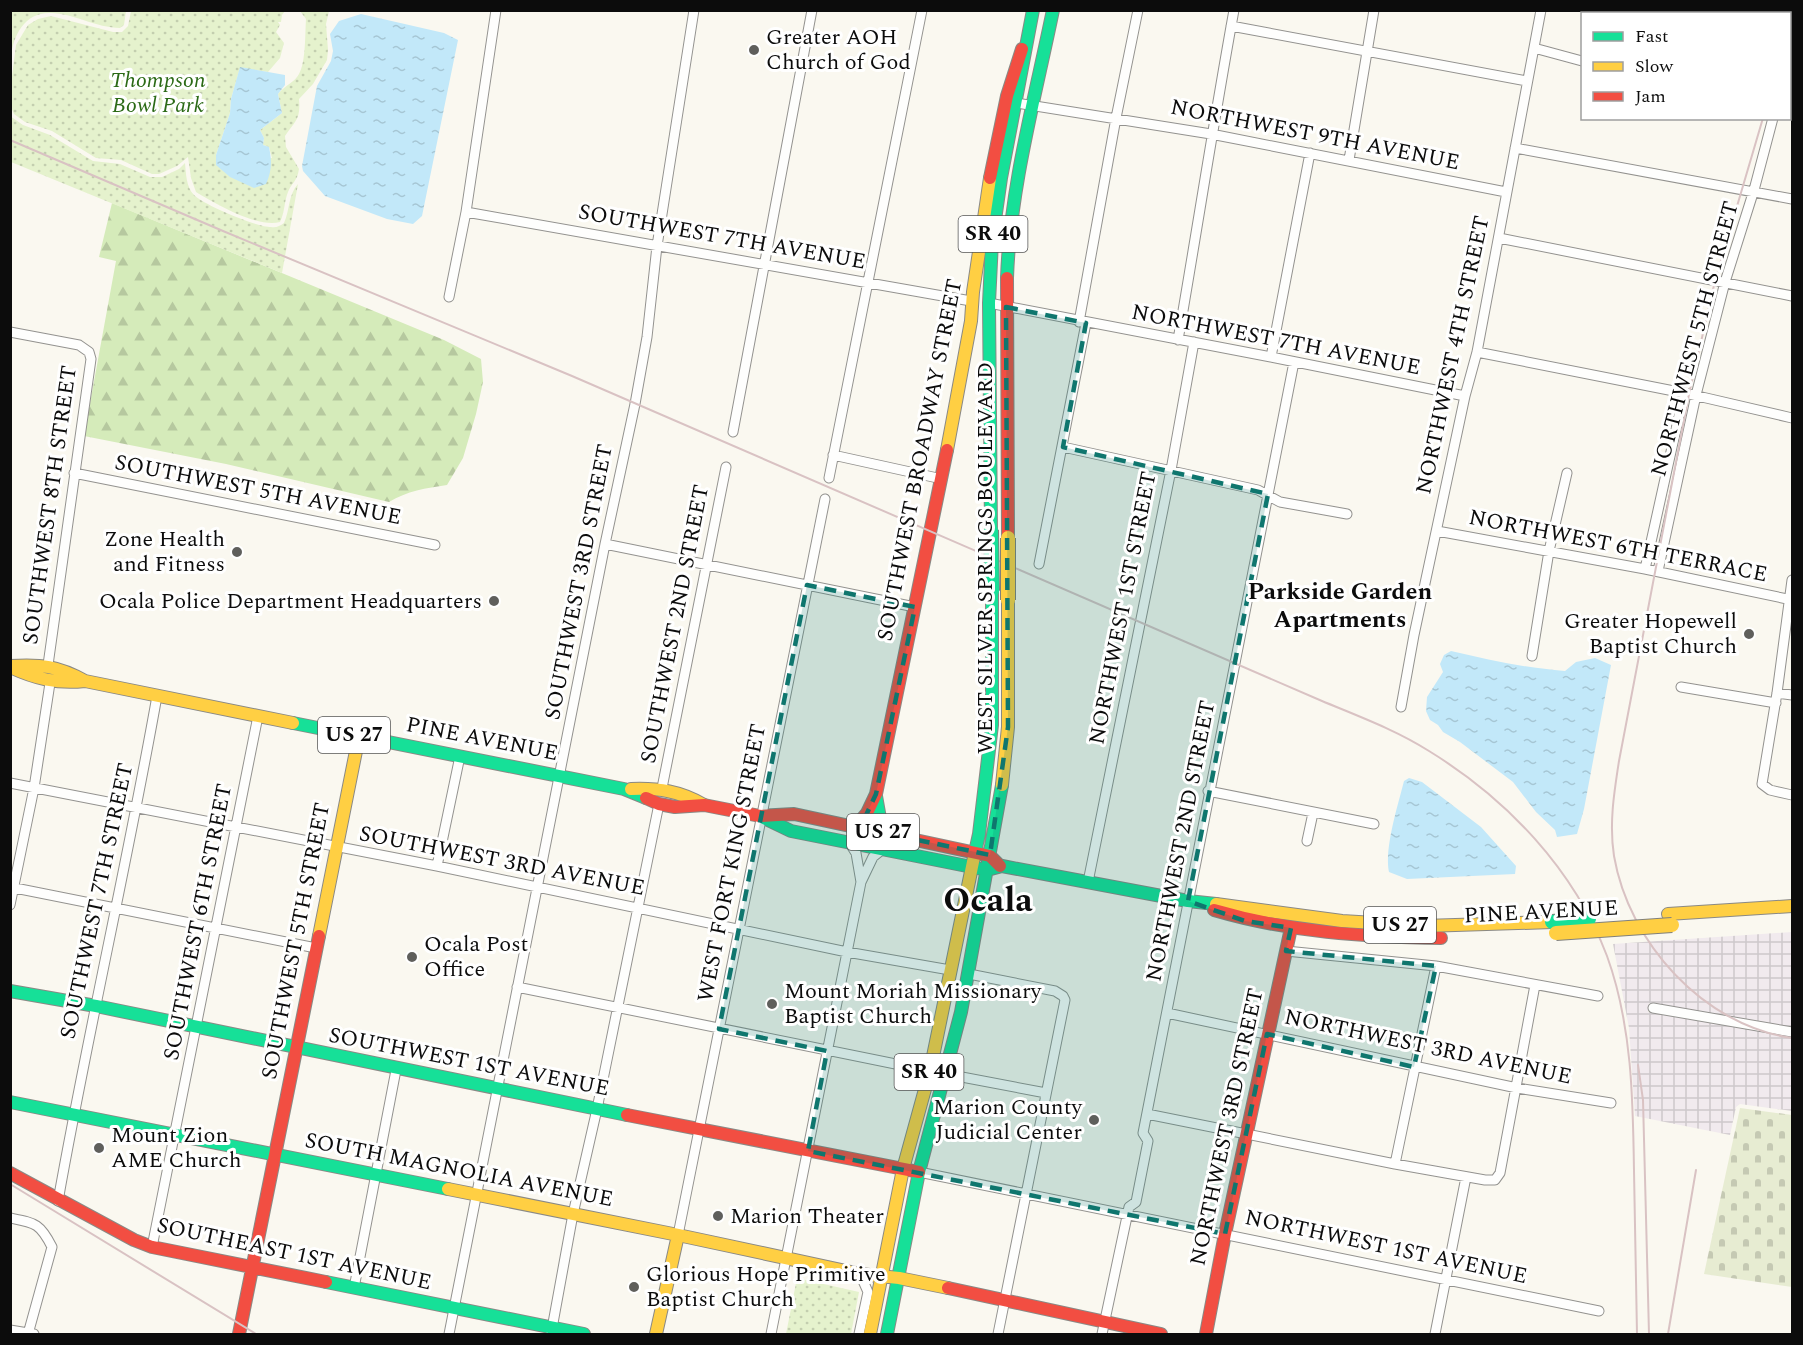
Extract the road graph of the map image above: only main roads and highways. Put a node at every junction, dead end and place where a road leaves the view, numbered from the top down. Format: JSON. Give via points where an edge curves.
{"nodes":[{"id":1,"x":1033,"y":10,"type":"edge"},
{"id":2,"x":1053,"y":11,"type":"edge"},
{"id":3,"x":1029,"y":29,"type":"junction"},
{"id":4,"x":10,"y":666,"type":"edge"},
{"id":5,"x":84,"y":681,"type":"junction"},
{"id":6,"x":359,"y":736,"type":"junction"},
{"id":7,"x":624,"y":789,"type":"junction"},
{"id":8,"x":876,"y":794,"type":"junction"},
{"id":9,"x":704,"y":805,"type":"junction"},
{"id":10,"x":760,"y":816,"type":"junction"},
{"id":11,"x":855,"y":826,"type":"junction"},
{"id":12,"x":889,"y":833,"type":"junction"},
{"id":13,"x":975,"y":852,"type":"junction"},
{"id":14,"x":990,"y":856,"type":"junction"},
{"id":15,"x":972,"y":867,"type":"junction"},
{"id":16,"x":994,"y":868,"type":"junction"},
{"id":17,"x":1188,"y":901,"type":"junction"},
{"id":18,"x":1792,"y":906,"type":"edge"},
{"id":19,"x":1792,"y":916,"type":"edge"},
{"id":20,"x":1670,"y":919,"type":"junction"},
{"id":21,"x":1291,"y":928,"type":"junction"},
{"id":22,"x":1554,"y":928,"type":"junction"},
{"id":23,"x":10,"y":991,"type":"edge"},
{"id":24,"x":941,"y":1020,"type":"junction"},
{"id":25,"x":297,"y":1049,"type":"junction"},
{"id":26,"x":930,"y":1071,"type":"junction"},
{"id":27,"x":946,"y":1074,"type":"junction"},
{"id":28,"x":10,"y":1102,"type":"edge"},
{"id":29,"x":932,"y":1123,"type":"junction"},
{"id":30,"x":274,"y":1155,"type":"junction"},
{"id":31,"x":903,"y":1169,"type":"junction"},
{"id":32,"x":919,"y":1172,"type":"junction"},
{"id":33,"x":10,"y":1173,"type":"edge"},
{"id":34,"x":678,"y":1235,"type":"junction"},
{"id":35,"x":251,"y":1268,"type":"junction"},
{"id":36,"x":882,"y":1276,"type":"junction"},
{"id":37,"x":899,"y":1278,"type":"junction"},
{"id":38,"x":1103,"y":1328,"type":"edge"},
{"id":39,"x":552,"y":1331,"type":"edge"},
{"id":40,"x":239,"y":1335,"type":"edge"},
{"id":41,"x":584,"y":1335,"type":"edge"},
{"id":42,"x":656,"y":1335,"type":"edge"},
{"id":43,"x":870,"y":1335,"type":"edge"},
{"id":44,"x":887,"y":1335,"type":"edge"},
{"id":45,"x":1161,"y":1335,"type":"edge"},
{"id":46,"x":1206,"y":1335,"type":"edge"}],
"edges":[{"from":1,"to":3,"type":"main road","name":"WEST SILVER SPRINGS BOULEVARD","number":"SR 40"},
{"from":2,"to":14,"type":"main road","name":"WEST SILVER SPRINGS BOULEVARD","number":"SR 40","bridge":true,"via":[[1008,253],[1008,727]]},
{"from":3,"to":8,"type":"main road","name":"SOUTHWEST BROADWAY STREET","via":[[1004,104],[971,301],[972,321]]},
{"from":3,"to":13,"type":"main road","name":"WEST SILVER SPRINGS BOULEVARD","number":"SR 40","bridge":true,"via":[[996,213],[989,303],[991,736]]},
{"from":4,"to":5,"type":"main road","name":"PINE AVENUE","number":"US 27","via":[[36,680],[57,684]]},
{"from":4,"to":5,"type":"main road","name":"PINE AVENUE","number":"US 27","via":[[39,663],[61,668]]},
{"from":5,"to":6,"type":"main road","name":"PINE AVENUE","number":"US 27"},
{"from":6,"to":7,"type":"main road","name":"PINE AVENUE","number":"US 27"},
{"from":6,"to":25,"type":"main road","name":"SOUTHWEST 5TH STREET"},
{"from":7,"to":9,"type":"main road","name":"PINE AVENUE","number":"US 27","via":[[659,804]]},
{"from":7,"to":9,"type":"main road","name":"PINE AVENUE","number":"US 27","via":[[662,788],[682,792]]},
{"from":8,"to":11,"type":"main road","name":"SOUTHWEST BROADWAY STREET"},
{"from":8,"to":12,"type":"main road","name":"SOUTHWEST BROADWAY STREET","via":[[881,824]]},
{"from":9,"to":10,"type":"main road","name":"PINE AVENUE","number":"US 27"},
{"from":10,"to":11,"type":"main road","name":"PINE AVENUE","number":"US 27","via":[[794,814]]},
{"from":10,"to":15,"type":"main road","name":"PINE AVENUE","number":"US 27","via":[[790,831]]},
{"from":11,"to":12,"type":"main road","name":"PINE AVENUE","number":"US 27"},
{"from":12,"to":13,"type":"main road","name":"PINE AVENUE","number":"US 27"},
{"from":13,"to":14,"type":"main road","name":"PINE AVENUE","number":"US 27"},
{"from":13,"to":15,"type":"main road","name":"WEST SILVER SPRINGS BOULEVARD","number":"SR 40"},
{"from":14,"to":16,"type":"main road"},
{"from":15,"to":16,"type":"main road","name":"PINE AVENUE","number":"US 27"},
{"from":15,"to":24,"type":"main road","name":"WEST SILVER SPRINGS BOULEVARD","number":"SR 40"},
{"from":16,"to":17,"type":"main road","name":"PINE AVENUE","number":"US 27"},
{"from":16,"to":27,"type":"main road","number":"SR 40"},
{"from":17,"to":21,"type":"main road","name":"PINE AVENUE","number":"US 27","via":[[1245,921]]},
{"from":17,"to":22,"type":"main road","name":"PINE AVENUE","number":"US 27","via":[[1342,921]]},
{"from":18,"to":20,"type":"main road","name":"PINE AVENUE","number":"US 27"},
{"from":19,"to":20,"type":"main road","name":"PINE AVENUE","number":"US 27"},
{"from":20,"to":22,"type":"main road","name":"PINE AVENUE","number":"US 27","bridge":true},
{"from":21,"to":22,"type":"main road","name":"PINE AVENUE","number":"US 27","via":[[1386,937],[1467,938]]},
{"from":21,"to":46,"type":"main road","name":"NORTHWEST 3RD STREET"},
{"from":23,"to":25,"type":"main road","name":"SOUTHWEST 1ST AVENUE"},
{"from":24,"to":26,"type":"main road","name":"WEST SILVER SPRINGS BOULEVARD","number":"SR 40"},
{"from":24,"to":27,"type":"main road","via":[[944,1035],[940,1060]]},
{"from":25,"to":30,"type":"main road","name":"SOUTHWEST 5TH STREET"},
{"from":25,"to":31,"type":"main road","name":"SOUTHWEST 1ST AVENUE"},
{"from":26,"to":29,"type":"main road","via":[[938,1084]]},
{"from":26,"to":31,"type":"main road","name":"WEST SILVER SPRINGS BOULEVARD","number":"SR 40"},
{"from":27,"to":29,"type":"main road","number":"SR 40"},
{"from":28,"to":30,"type":"main road","name":"SOUTH MAGNOLIA AVENUE"},
{"from":29,"to":32,"type":"main road","number":"SR 40"},
{"from":30,"to":34,"type":"main road","name":"SOUTH MAGNOLIA AVENUE"},
{"from":30,"to":35,"type":"main road","name":"SOUTHWEST 5TH STREET"},
{"from":31,"to":32,"type":"main road","name":"SOUTHWEST 1ST AVENUE"},
{"from":31,"to":36,"type":"main road","name":"WEST SILVER SPRINGS BOULEVARD","number":"SR 40"},
{"from":32,"to":37,"type":"main road","number":"SR 40"},
{"from":33,"to":35,"type":"main road","name":"SOUTHEAST 1ST AVENUE","via":[[134,1240]]},
{"from":34,"to":36,"type":"main road","name":"SOUTH MAGNOLIA AVENUE"},
{"from":34,"to":42,"type":"main road"},
{"from":35,"to":39,"type":"main road","name":"SOUTHEAST 1ST AVENUE"},
{"from":35,"to":40,"type":"main road","name":"SOUTHWEST 5TH STREET"},
{"from":36,"to":37,"type":"main road","name":"SOUTH MAGNOLIA AVENUE"},
{"from":36,"to":43,"type":"main road","number":"SR 40"},
{"from":37,"to":38,"type":"main road","name":"SOUTH MAGNOLIA AVENUE"},
{"from":37,"to":44,"type":"main road","number":"SR 40"},
{"from":38,"to":45,"type":"main road","name":"SOUTH MAGNOLIA AVENUE"},
{"from":39,"to":41,"type":"main road","name":"SOUTHEAST 1ST AVENUE"}]}
